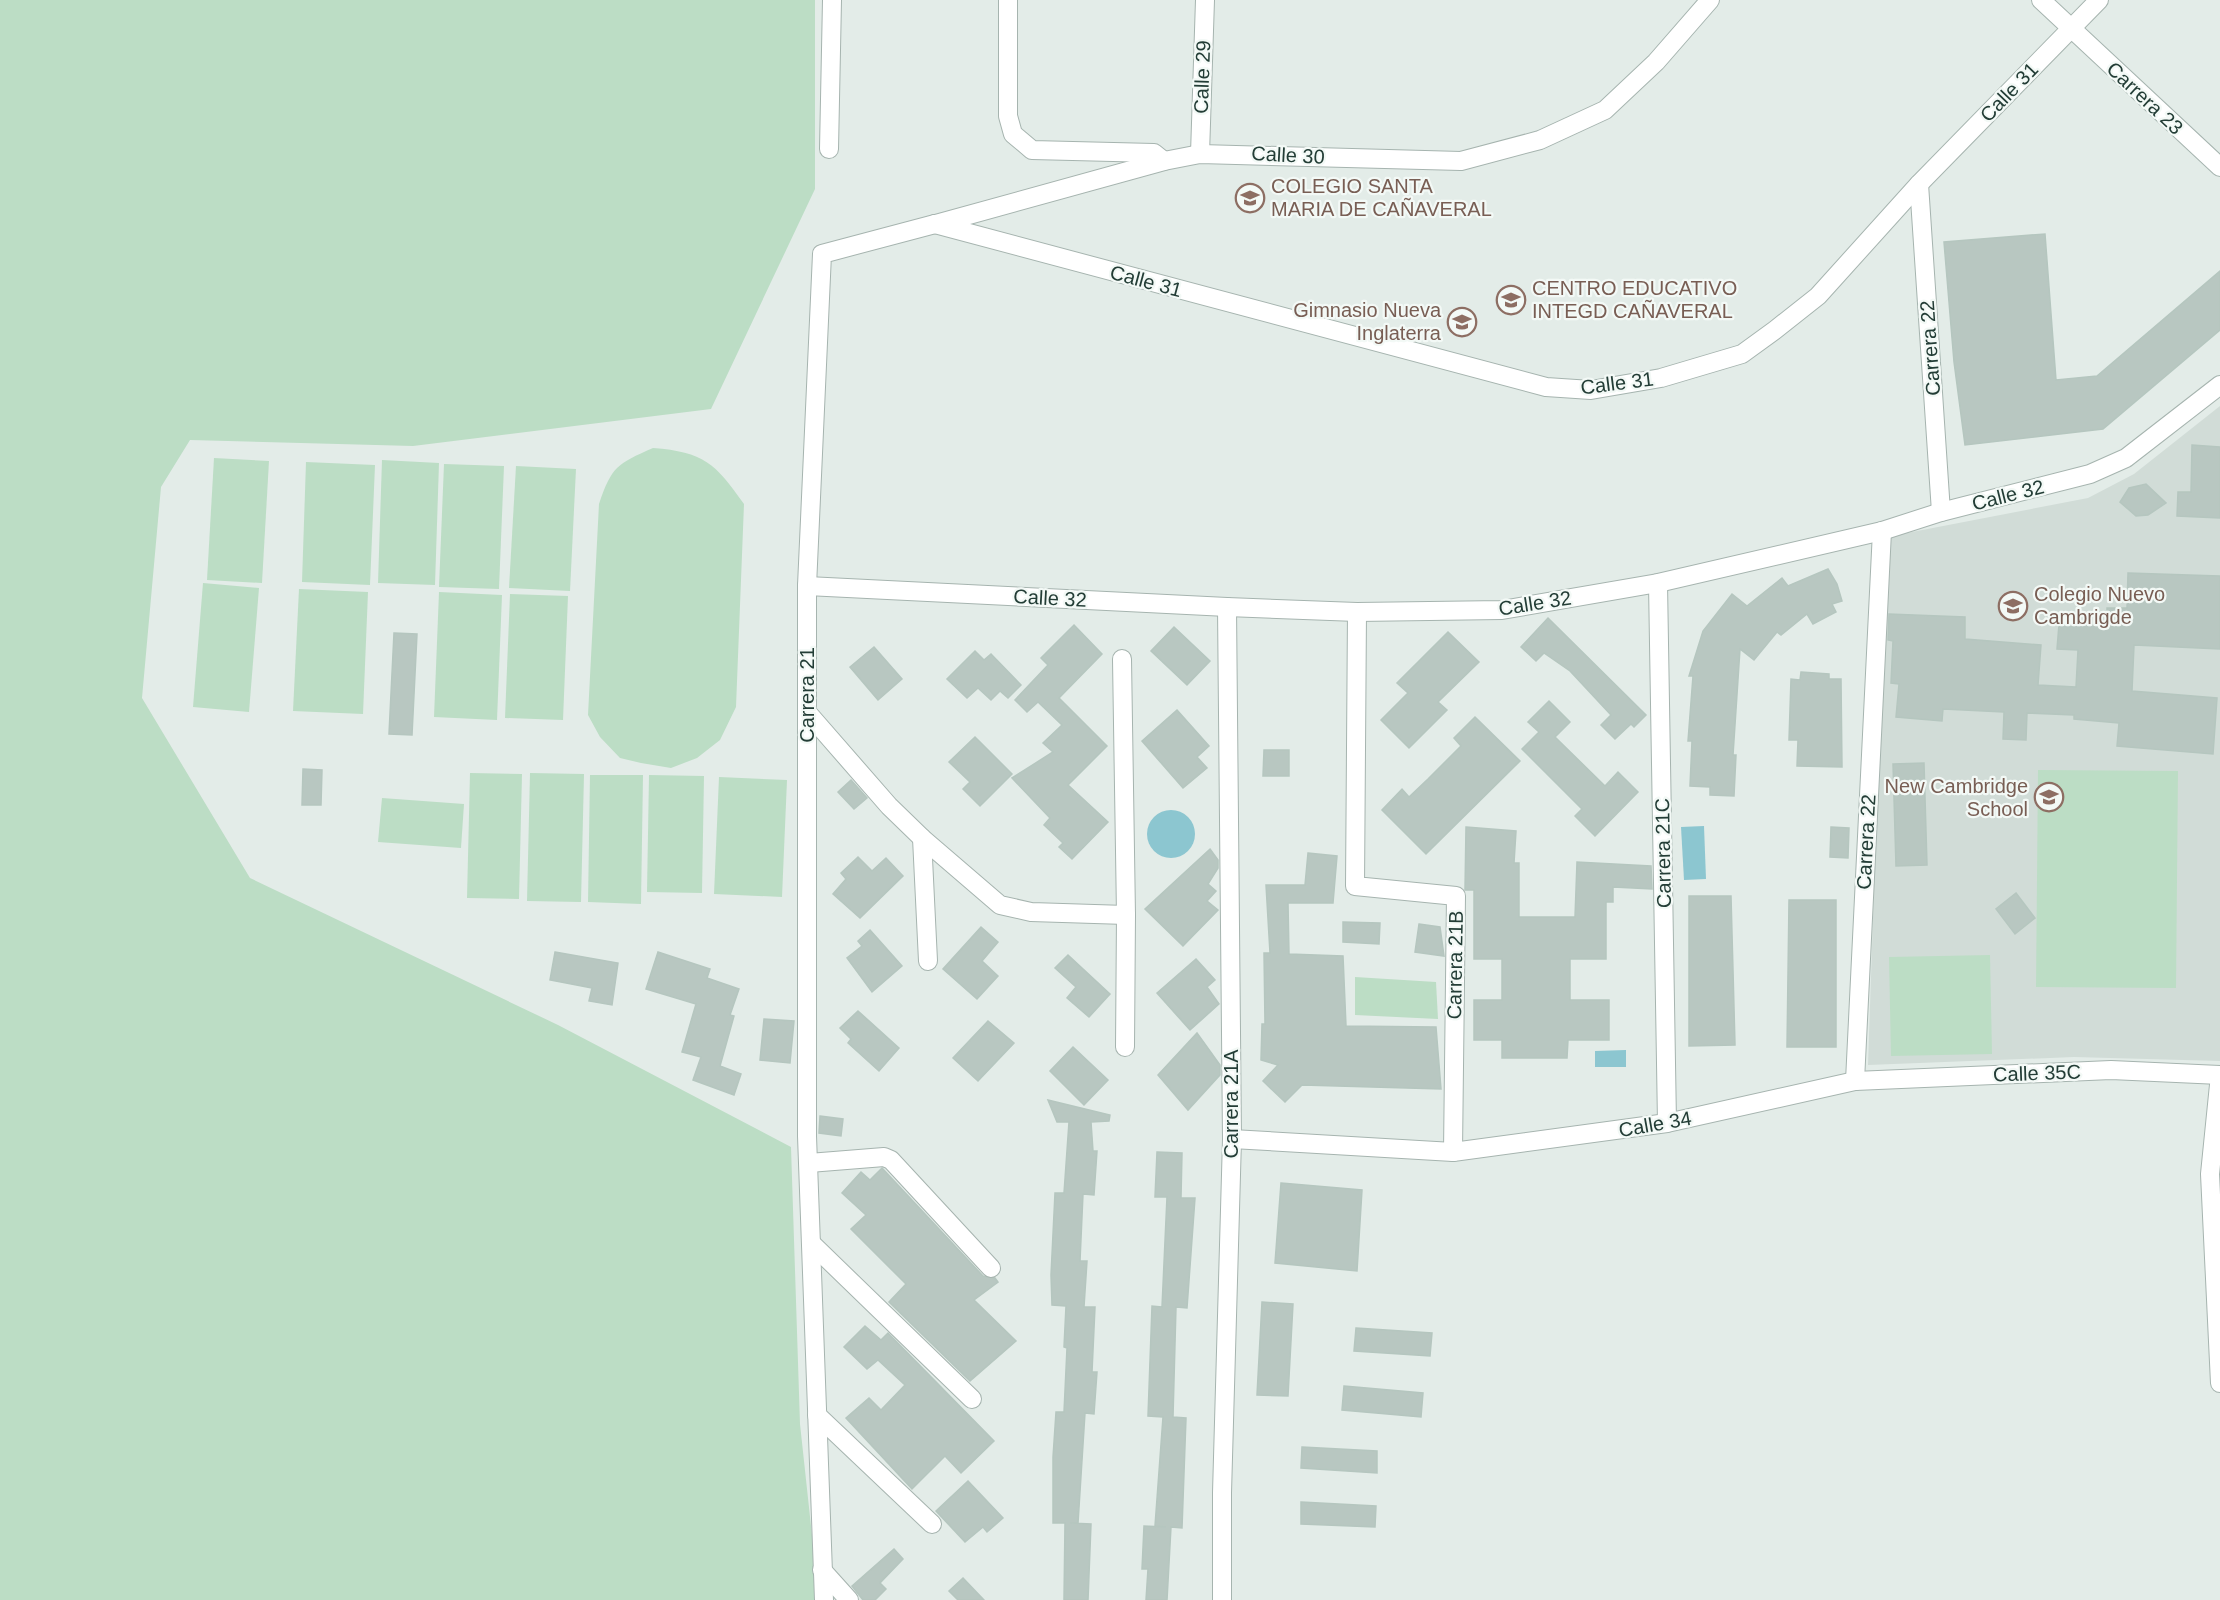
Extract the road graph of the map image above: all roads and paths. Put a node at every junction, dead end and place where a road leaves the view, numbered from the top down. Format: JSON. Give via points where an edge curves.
{"nodes":[{"id":1,"x":832,"y":0,"type":"edge"},
{"id":2,"x":1008,"y":0,"type":"edge"},
{"id":3,"x":1204,"y":0,"type":"edge"},
{"id":4,"x":1710,"y":0,"type":"edge"},
{"id":5,"x":2042,"y":0,"type":"edge"},
{"id":6,"x":2099,"y":0,"type":"edge"},
{"id":7,"x":2070,"y":29,"type":"junction"},
{"id":8,"x":829,"y":149,"type":"dead end"},
{"id":9,"x":1200,"y":154,"type":"junction"},
{"id":10,"x":1164,"y":161,"type":"junction"},
{"id":11,"x":2220,"y":167,"type":"edge"},
{"id":12,"x":1919,"y":184,"type":"junction"},
{"id":13,"x":934,"y":224,"type":"junction"},
{"id":14,"x":822,"y":254,"type":"joint"},
{"id":15,"x":2220,"y":385,"type":"edge"},
{"id":16,"x":1941,"y":512,"type":"junction"},
{"id":17,"x":1882,"y":531,"type":"junction"},
{"id":18,"x":1659,"y":583,"type":"junction"},
{"id":19,"x":807,"y":586,"type":"junction"},
{"id":20,"x":1227,"y":607,"type":"junction"},
{"id":21,"x":1357,"y":612,"type":"junction"},
{"id":22,"x":1122,"y":659,"type":"dead end"},
{"id":23,"x":807,"y":712,"type":"junction"},
{"id":24,"x":922,"y":838,"type":"junction"},
{"id":25,"x":1126,"y":915,"type":"junction"},
{"id":26,"x":928,"y":961,"type":"dead end"},
{"id":27,"x":1125,"y":1047,"type":"dead end"},
{"id":28,"x":2220,"y":1075,"type":"edge"},
{"id":29,"x":1854,"y":1081,"type":"junction"},
{"id":30,"x":1667,"y":1124,"type":"junction"},
{"id":31,"x":1232,"y":1139,"type":"junction"},
{"id":32,"x":1453,"y":1152,"type":"junction"},
{"id":33,"x":809,"y":1163,"type":"junction"},
{"id":34,"x":2215,"y":1175,"type":"edge"},
{"id":35,"x":811,"y":1243,"type":"junction"},
{"id":36,"x":2217,"y":1254,"type":"edge"},
{"id":37,"x":991,"y":1268,"type":"dead end"},
{"id":38,"x":2220,"y":1383,"type":"edge"},
{"id":39,"x":972,"y":1399,"type":"dead end"},
{"id":40,"x":817,"y":1414,"type":"junction"},
{"id":41,"x":932,"y":1524,"type":"dead end"},
{"id":42,"x":822,"y":1570,"type":"junction"},
{"id":43,"x":824,"y":1600,"type":"edge"},
{"id":44,"x":849,"y":1600,"type":"edge"},
{"id":45,"x":1222,"y":1600,"type":"edge"}],
"edges":[{"from":1,"to":8,"type":"street"},
{"from":2,"to":10,"type":"street","via":[[1008,116],[1013,134],[1032,150],[1154,153]]},
{"from":3,"to":9,"type":"street","name":"Calle 29"},
{"from":4,"to":9,"type":"street","name":"Calle 30","via":[[1656,62],[1605,110],[1540,140],[1461,161]]},
{"from":5,"to":7,"type":"street","name":"Carrera 23"},
{"from":6,"to":7,"type":"street","name":"Calle 31"},
{"from":7,"to":11,"type":"street","name":"Carrera 23"},
{"from":7,"to":12,"type":"street","name":"Calle 31"},
{"from":9,"to":10,"type":"street","name":"Calle 30"},
{"from":10,"to":13,"type":"street","name":"Calle 30"},
{"from":12,"to":13,"type":"street","name":"Calle 31","via":[[1818,296],[1742,354],[1661,378],[1591,390],[1546,387]]},
{"from":12,"to":16,"type":"street","name":"Carrera 22"},
{"from":13,"to":14,"type":"street","name":"Calle 30"},
{"from":14,"to":19,"type":"street","name":"Carrera 21"},
{"from":15,"to":16,"type":"street","name":"Calle 32","via":[[2126,458],[2090,474]]},
{"from":16,"to":17,"type":"street","name":"Calle 32"},
{"from":17,"to":18,"type":"street","name":"Calle 32"},
{"from":17,"to":29,"type":"street","name":"Carrera 22"},
{"from":18,"to":21,"type":"street","name":"Calle 32","via":[[1502,610]]},
{"from":18,"to":30,"type":"street","name":"Carrera 21C"},
{"from":19,"to":20,"type":"street","name":"Calle 32"},
{"from":19,"to":23,"type":"street","name":"Carrera 21"},
{"from":20,"to":21,"type":"street","name":"Calle 32"},
{"from":20,"to":31,"type":"street","name":"Carrera 21A"},
{"from":21,"to":32,"type":"street","name":"Carrera 21B","via":[[1355,886],[1456,896]]},
{"from":22,"to":25,"type":"street"},
{"from":23,"to":24,"type":"street"},
{"from":23,"to":33,"type":"street","name":"Carrera 21"},
{"from":24,"to":25,"type":"street","via":[[1000,905],[1031,912]]},
{"from":24,"to":26,"type":"street"},
{"from":25,"to":27,"type":"street"},
{"from":28,"to":29,"type":"street","name":"Calle 35C","via":[[2112,1070]]},
{"from":28,"to":34,"type":"street"},
{"from":29,"to":30,"type":"street","name":"Calle 34"},
{"from":30,"to":32,"type":"street","name":"Calle 34"},
{"from":31,"to":32,"type":"street"},
{"from":31,"to":45,"type":"street","name":"Carrera 21A"},
{"from":33,"to":35,"type":"street","name":"Carrera 21"},
{"from":33,"to":37,"type":"street","via":[[877,1157],[891,1160]]},
{"from":34,"to":36,"type":"street"},
{"from":35,"to":39,"type":"street"},
{"from":35,"to":40,"type":"street","name":"Carrera 21"},
{"from":36,"to":38,"type":"street"},
{"from":40,"to":41,"type":"street"},
{"from":40,"to":42,"type":"street","name":"Carrera 21"},
{"from":42,"to":43,"type":"street","name":"Carrera 21"},
{"from":42,"to":44,"type":"street"}]}
